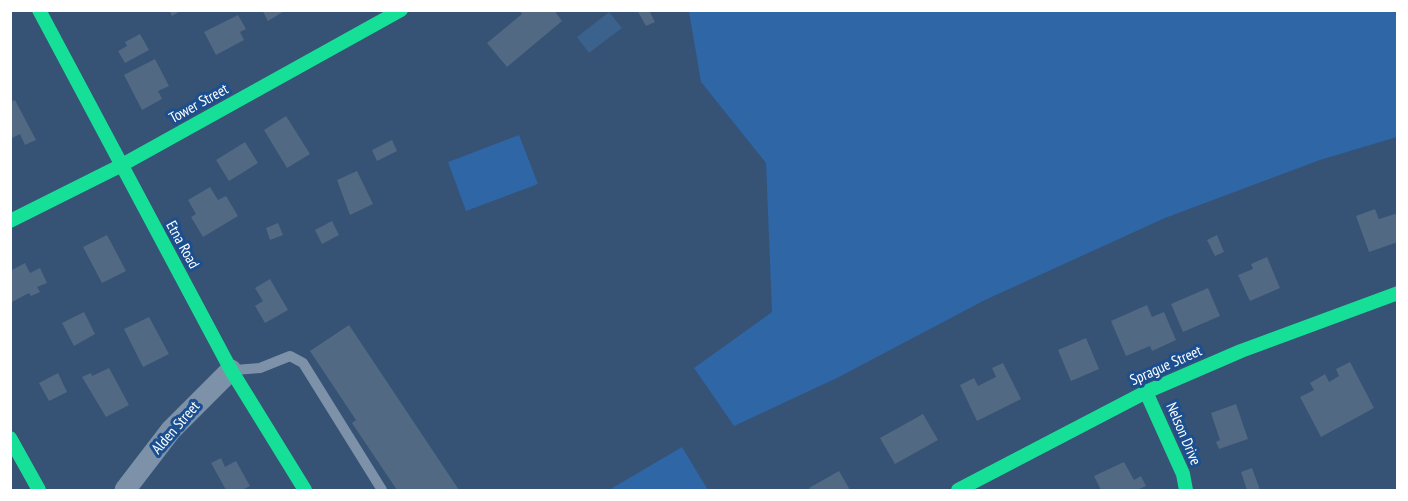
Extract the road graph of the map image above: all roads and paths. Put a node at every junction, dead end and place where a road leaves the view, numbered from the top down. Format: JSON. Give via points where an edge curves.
{"nodes":[{"id":1,"x":39,"y":10,"type":"edge"},
{"id":2,"x":400,"y":10,"type":"edge"},
{"id":3,"x":120,"y":166,"type":"junction"},
{"id":4,"x":10,"y":221,"type":"edge"},
{"id":5,"x":1398,"y":293,"type":"edge"},
{"id":6,"x":231,"y":370,"type":"junction"},
{"id":7,"x":1146,"y":392,"type":"junction"},
{"id":8,"x":10,"y":438,"type":"edge"},
{"id":9,"x":39,"y":490,"type":"edge"},
{"id":10,"x":125,"y":490,"type":"edge"},
{"id":11,"x":305,"y":490,"type":"edge"},
{"id":12,"x":382,"y":490,"type":"edge"},
{"id":13,"x":958,"y":490,"type":"edge"},
{"id":14,"x":1186,"y":490,"type":"edge"}],
"edges":[{"from":1,"to":3,"type":"street","name":"Etna Road"},
{"from":2,"to":3,"type":"street","name":"Tower Street"},
{"from":3,"to":4,"type":"street","name":"Tower Street"},
{"from":3,"to":6,"type":"street","name":"Etna Road"},
{"from":5,"to":7,"type":"street","name":"Sprague Street","via":[[1241,351]]},
{"from":6,"to":10,"type":"street","name":"Alden Street","via":[[171,429]]},
{"from":6,"to":11,"type":"street","name":"Etna Road"},
{"from":6,"to":12,"type":"lane","via":[[260,368],[290,356],[303,363]]},
{"from":7,"to":13,"type":"street","name":"Sprague Street"},
{"from":7,"to":14,"type":"street","name":"Nelson Drive","via":[[1183,474]]},
{"from":8,"to":9,"type":"street"}]}
